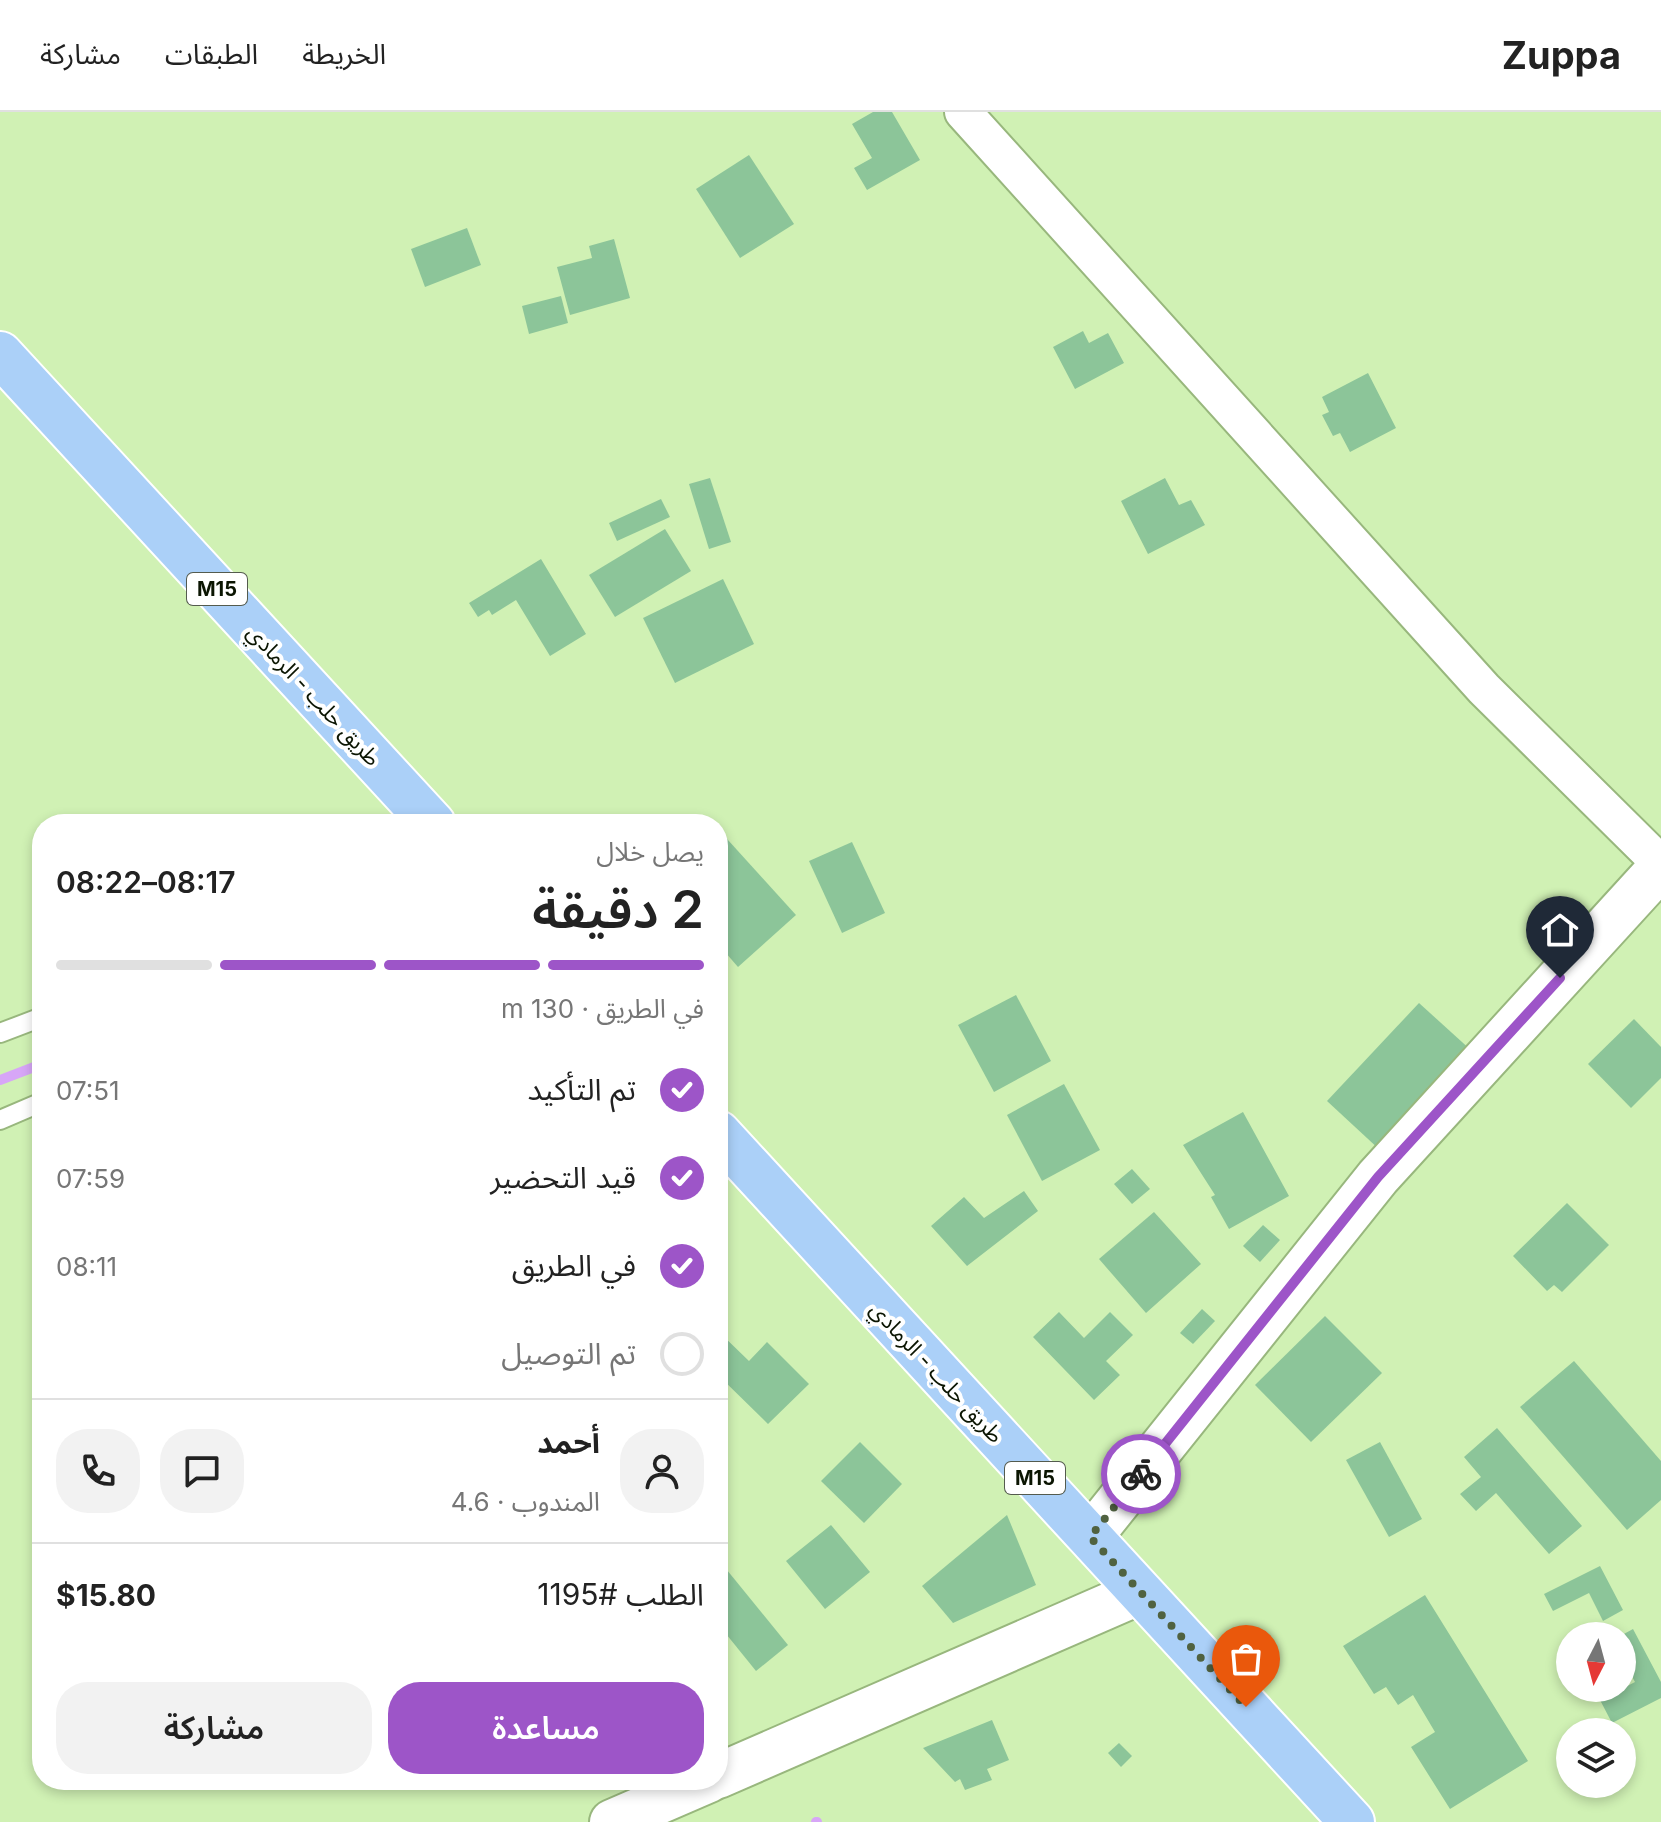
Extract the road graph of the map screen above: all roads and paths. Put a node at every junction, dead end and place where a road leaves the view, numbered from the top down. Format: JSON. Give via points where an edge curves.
{"nodes":[{"id":1,"x":963,"y":112,"type":"edge"},
{"id":2,"x":0,"y":354,"type":"edge"},
{"id":3,"x":424,"y":814,"type":"edge"},
{"id":4,"x":1661,"y":866,"type":"edge"},
{"id":5,"x":32,"y":1021,"type":"edge"},
{"id":6,"x":0,"y":1033,"type":"edge"},
{"id":7,"x":32,"y":1106,"type":"edge"},
{"id":8,"x":0,"y":1120,"type":"edge"},
{"id":9,"x":728,"y":1144,"type":"edge"},
{"id":10,"x":1090,"y":1537,"type":"junction"},
{"id":11,"x":1140,"y":1592,"type":"junction"},
{"id":12,"x":728,"y":1772,"type":"edge"},
{"id":13,"x":686,"y":1790,"type":"edge"},
{"id":14,"x":612,"y":1822,"type":"edge"},
{"id":15,"x":1352,"y":1822,"type":"edge"}],
"edges":[{"from":1,"to":4,"type":"street","via":[[1484,689]]},
{"from":2,"to":3,"type":"highway","name":"طريق حلب - الرمادي","number":"M15"},
{"from":4,"to":10,"type":"street","via":[[1378,1177]]},
{"from":5,"to":6,"type":"lane"},
{"from":7,"to":8,"type":"lane"},
{"from":9,"to":10,"type":"highway","name":"طريق حلب - الرمادي","number":"M15"},
{"from":10,"to":11,"type":"highway","name":"طريق حلب - الرمادي","number":"M15"},
{"from":11,"to":12,"type":"street"},
{"from":11,"to":15,"type":"highway","name":"طريق حلب - الرمادي","number":"M15"},
{"from":13,"to":14,"type":"street"}]}
